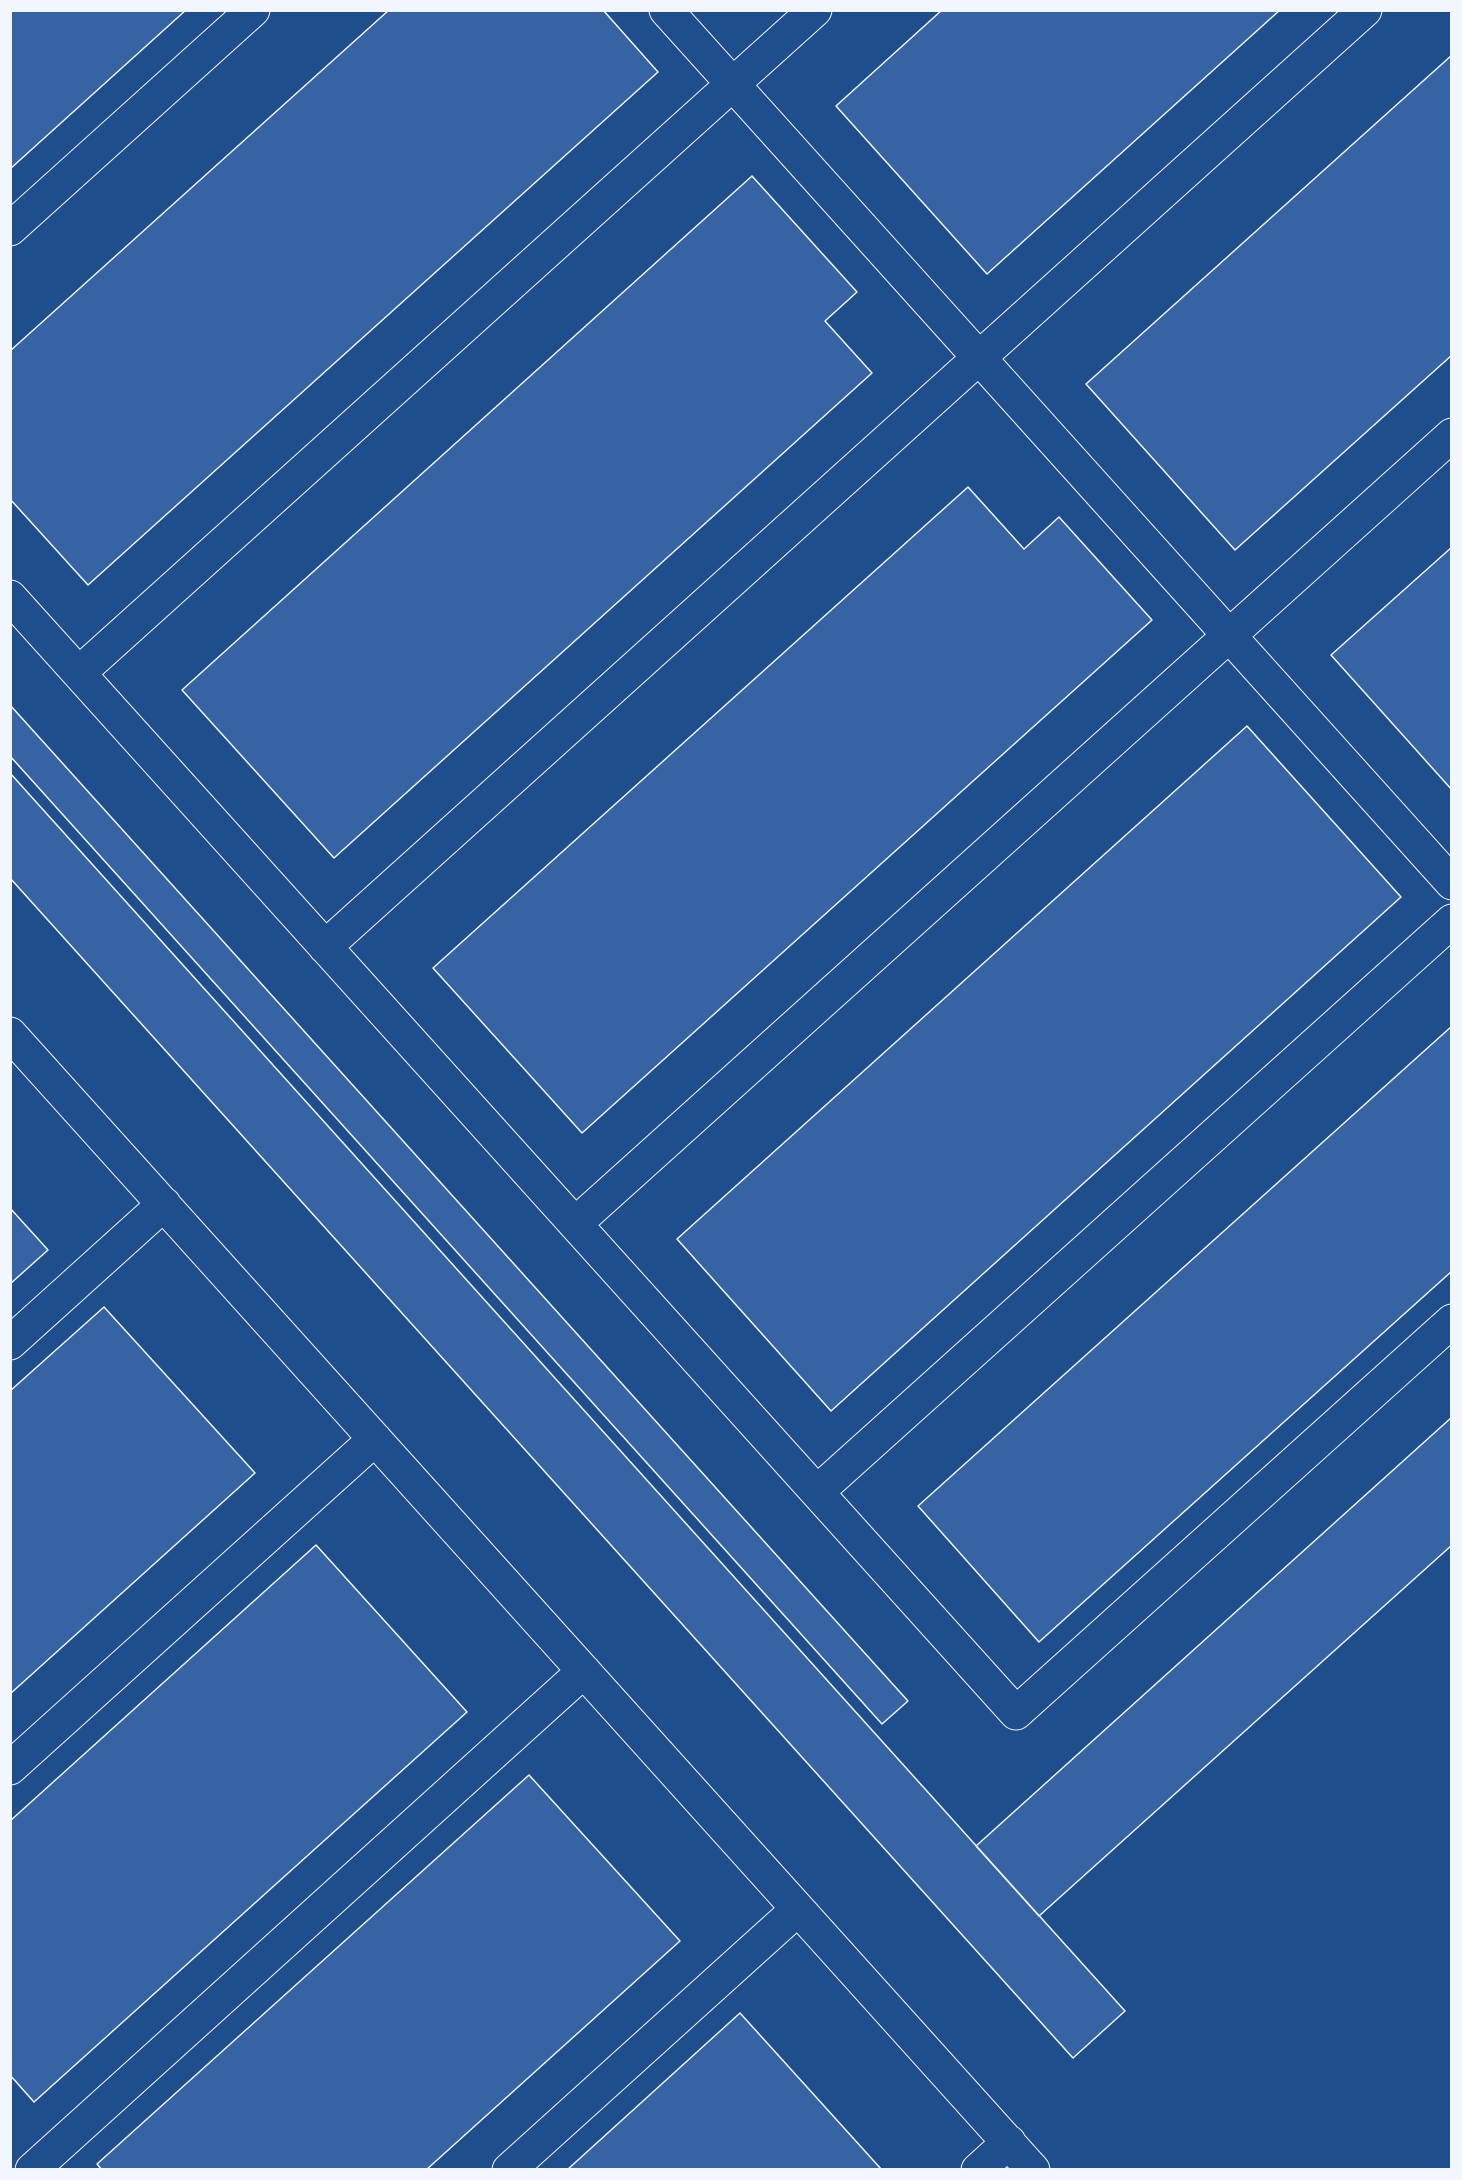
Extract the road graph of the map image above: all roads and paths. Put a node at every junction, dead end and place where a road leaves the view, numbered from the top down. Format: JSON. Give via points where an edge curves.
{"nodes":[{"id":1,"x":253,"y":10,"type":"edge"},
{"id":2,"x":666,"y":10,"type":"edge"},
{"id":3,"x":815,"y":10,"type":"edge"},
{"id":4,"x":1365,"y":10,"type":"edge"},
{"id":5,"x":733,"y":85,"type":"junction"},
{"id":6,"x":10,"y":229,"type":"edge"},
{"id":7,"x":979,"y":358,"type":"junction"},
{"id":8,"x":1452,"y":435,"type":"edge"},
{"id":9,"x":10,"y":597,"type":"edge"},
{"id":10,"x":1229,"y":636,"type":"junction"},
{"id":11,"x":79,"y":673,"type":"junction"},
{"id":12,"x":1452,"y":883,"type":"edge"},
{"id":13,"x":1452,"y":921,"type":"edge"},
{"id":14,"x":325,"y":947,"type":"junction"},
{"id":15,"x":10,"y":1034,"type":"edge"},
{"id":16,"x":164,"y":1204,"type":"junction"},
{"id":17,"x":575,"y":1224,"type":"junction"},
{"id":18,"x":1452,"y":1321,"type":"edge"},
{"id":19,"x":10,"y":1343,"type":"edge"},
{"id":20,"x":375,"y":1439,"type":"junction"},
{"id":21,"x":817,"y":1492,"type":"junction"},
{"id":22,"x":584,"y":1671,"type":"junction"},
{"id":23,"x":10,"y":1768,"type":"edge"},
{"id":24,"x":798,"y":1909,"type":"junction"},
{"id":25,"x":1009,"y":2142,"type":"junction"},
{"id":26,"x":10,"y":2156,"type":"edge"},
{"id":27,"x":23,"y":2169,"type":"edge"},
{"id":28,"x":32,"y":2169,"type":"edge"},
{"id":29,"x":509,"y":2169,"type":"edge"},
{"id":30,"x":978,"y":2169,"type":"edge"},
{"id":31,"x":1033,"y":2169,"type":"edge"}],
"edges":[{"from":1,"to":6,"type":"street"},
{"from":2,"to":5,"type":"street"},
{"from":3,"to":5,"type":"street"},
{"from":4,"to":7,"type":"street"},
{"from":5,"to":7,"type":"street"},
{"from":5,"to":11,"type":"street"},
{"from":7,"to":10,"type":"street"},
{"from":7,"to":14,"type":"street"},
{"from":8,"to":10,"type":"street"},
{"from":9,"to":11,"type":"street"},
{"from":10,"to":12,"type":"street"},
{"from":10,"to":17,"type":"street"},
{"from":11,"to":14,"type":"street"},
{"from":13,"to":21,"type":"street"},
{"from":14,"to":17,"type":"street"},
{"from":15,"to":16,"type":"street"},
{"from":16,"to":19,"type":"street"},
{"from":16,"to":20,"type":"street"},
{"from":17,"to":21,"type":"street"},
{"from":18,"to":21,"type":"street","via":[[1016,1713]]},
{"from":20,"to":22,"type":"street"},
{"from":20,"to":23,"type":"street"},
{"from":22,"to":24,"type":"street"},
{"from":22,"to":28,"type":"street"},
{"from":24,"to":25,"type":"street"},
{"from":24,"to":29,"type":"street"},
{"from":25,"to":30,"type":"street"},
{"from":25,"to":31,"type":"street"},
{"from":26,"to":27,"type":"street"}]}
